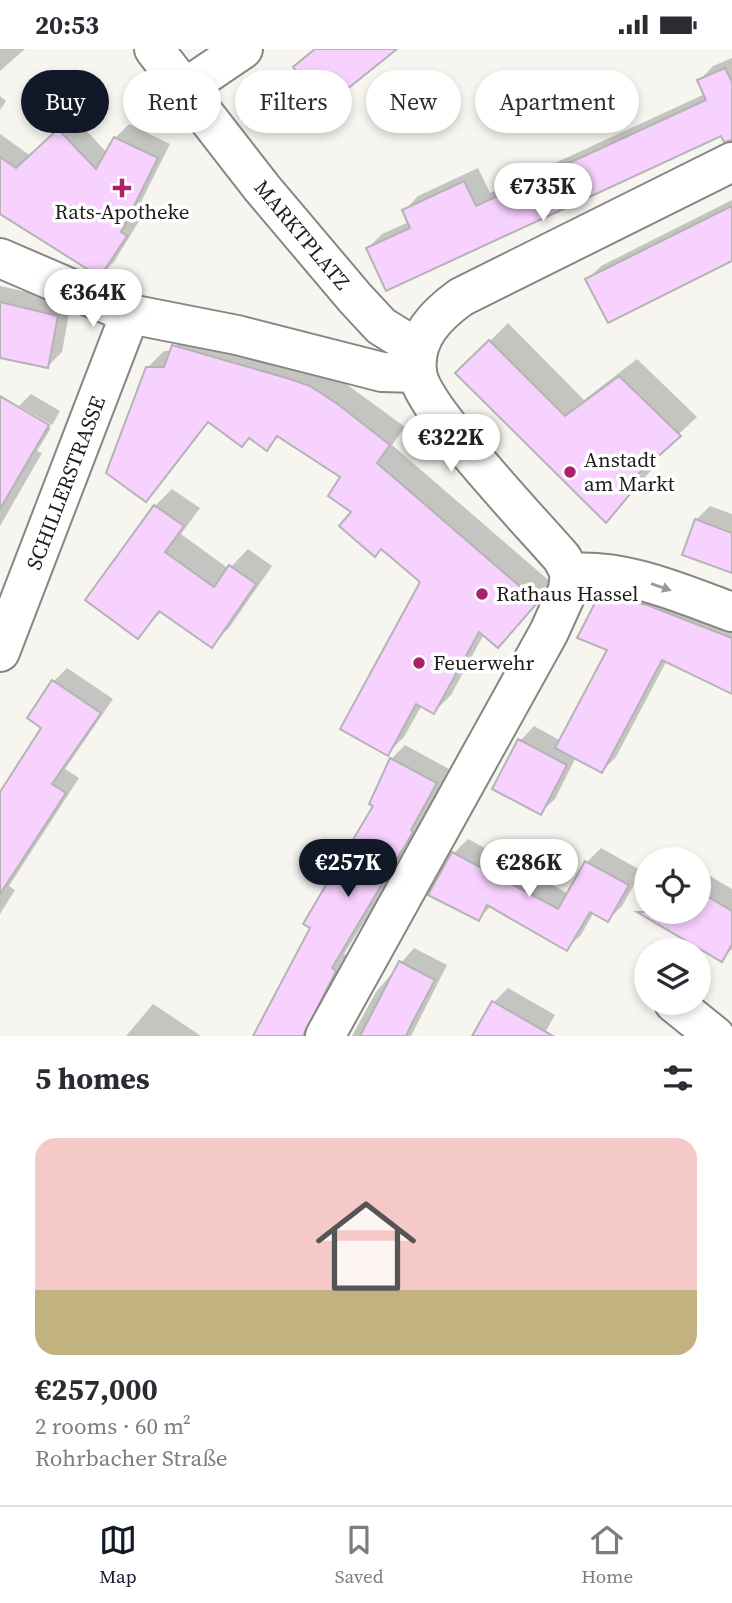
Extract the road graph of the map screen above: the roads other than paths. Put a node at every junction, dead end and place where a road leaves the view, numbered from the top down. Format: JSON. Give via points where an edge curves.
{"nodes":[{"id":1,"x":154,"y":49,"type":"edge"},
{"id":2,"x":243,"y":49,"type":"edge"},
{"id":3,"x":170,"y":70,"type":"edge"},
{"id":4,"x":212,"y":70,"type":"edge"},
{"id":5,"x":220,"y":133,"type":"edge"},
{"id":6,"x":732,"y":162,"type":"edge"},
{"id":7,"x":0,"y":258,"type":"edge"},
{"id":8,"x":130,"y":314,"type":"junction"},
{"id":9,"x":417,"y":361,"type":"junction"},
{"id":10,"x":570,"y":573,"type":"junction"},
{"id":11,"x":732,"y":612,"type":"edge"},
{"id":12,"x":0,"y":652,"type":"edge"},
{"id":13,"x":689,"y":1015,"type":"edge"},
{"id":14,"x":325,"y":1036,"type":"edge"},
{"id":15,"x":715,"y":1036,"type":"edge"}],
"edges":[{"from":1,"to":3,"type":"street","name":"MARKTPLATZ"},
{"from":2,"to":4,"type":"street"},
{"from":5,"to":9,"type":"street","name":"MARKTPLATZ","via":[[355,298]]},
{"from":6,"to":9,"type":"street","via":[[461,297],[428,326]]},
{"from":7,"to":8,"type":"street"},
{"from":8,"to":9,"type":"street","via":[[383,372]]},
{"from":8,"to":12,"type":"street","name":"SCHILLERSTRASSE"},
{"from":9,"to":10,"type":"street","via":[[435,411]]},
{"from":10,"to":11,"type":"street","one_way":true,"via":[[631,576]]},
{"from":10,"to":14,"type":"street","via":[[568,590],[549,632]]},
{"from":13,"to":15,"type":"street"}]}
